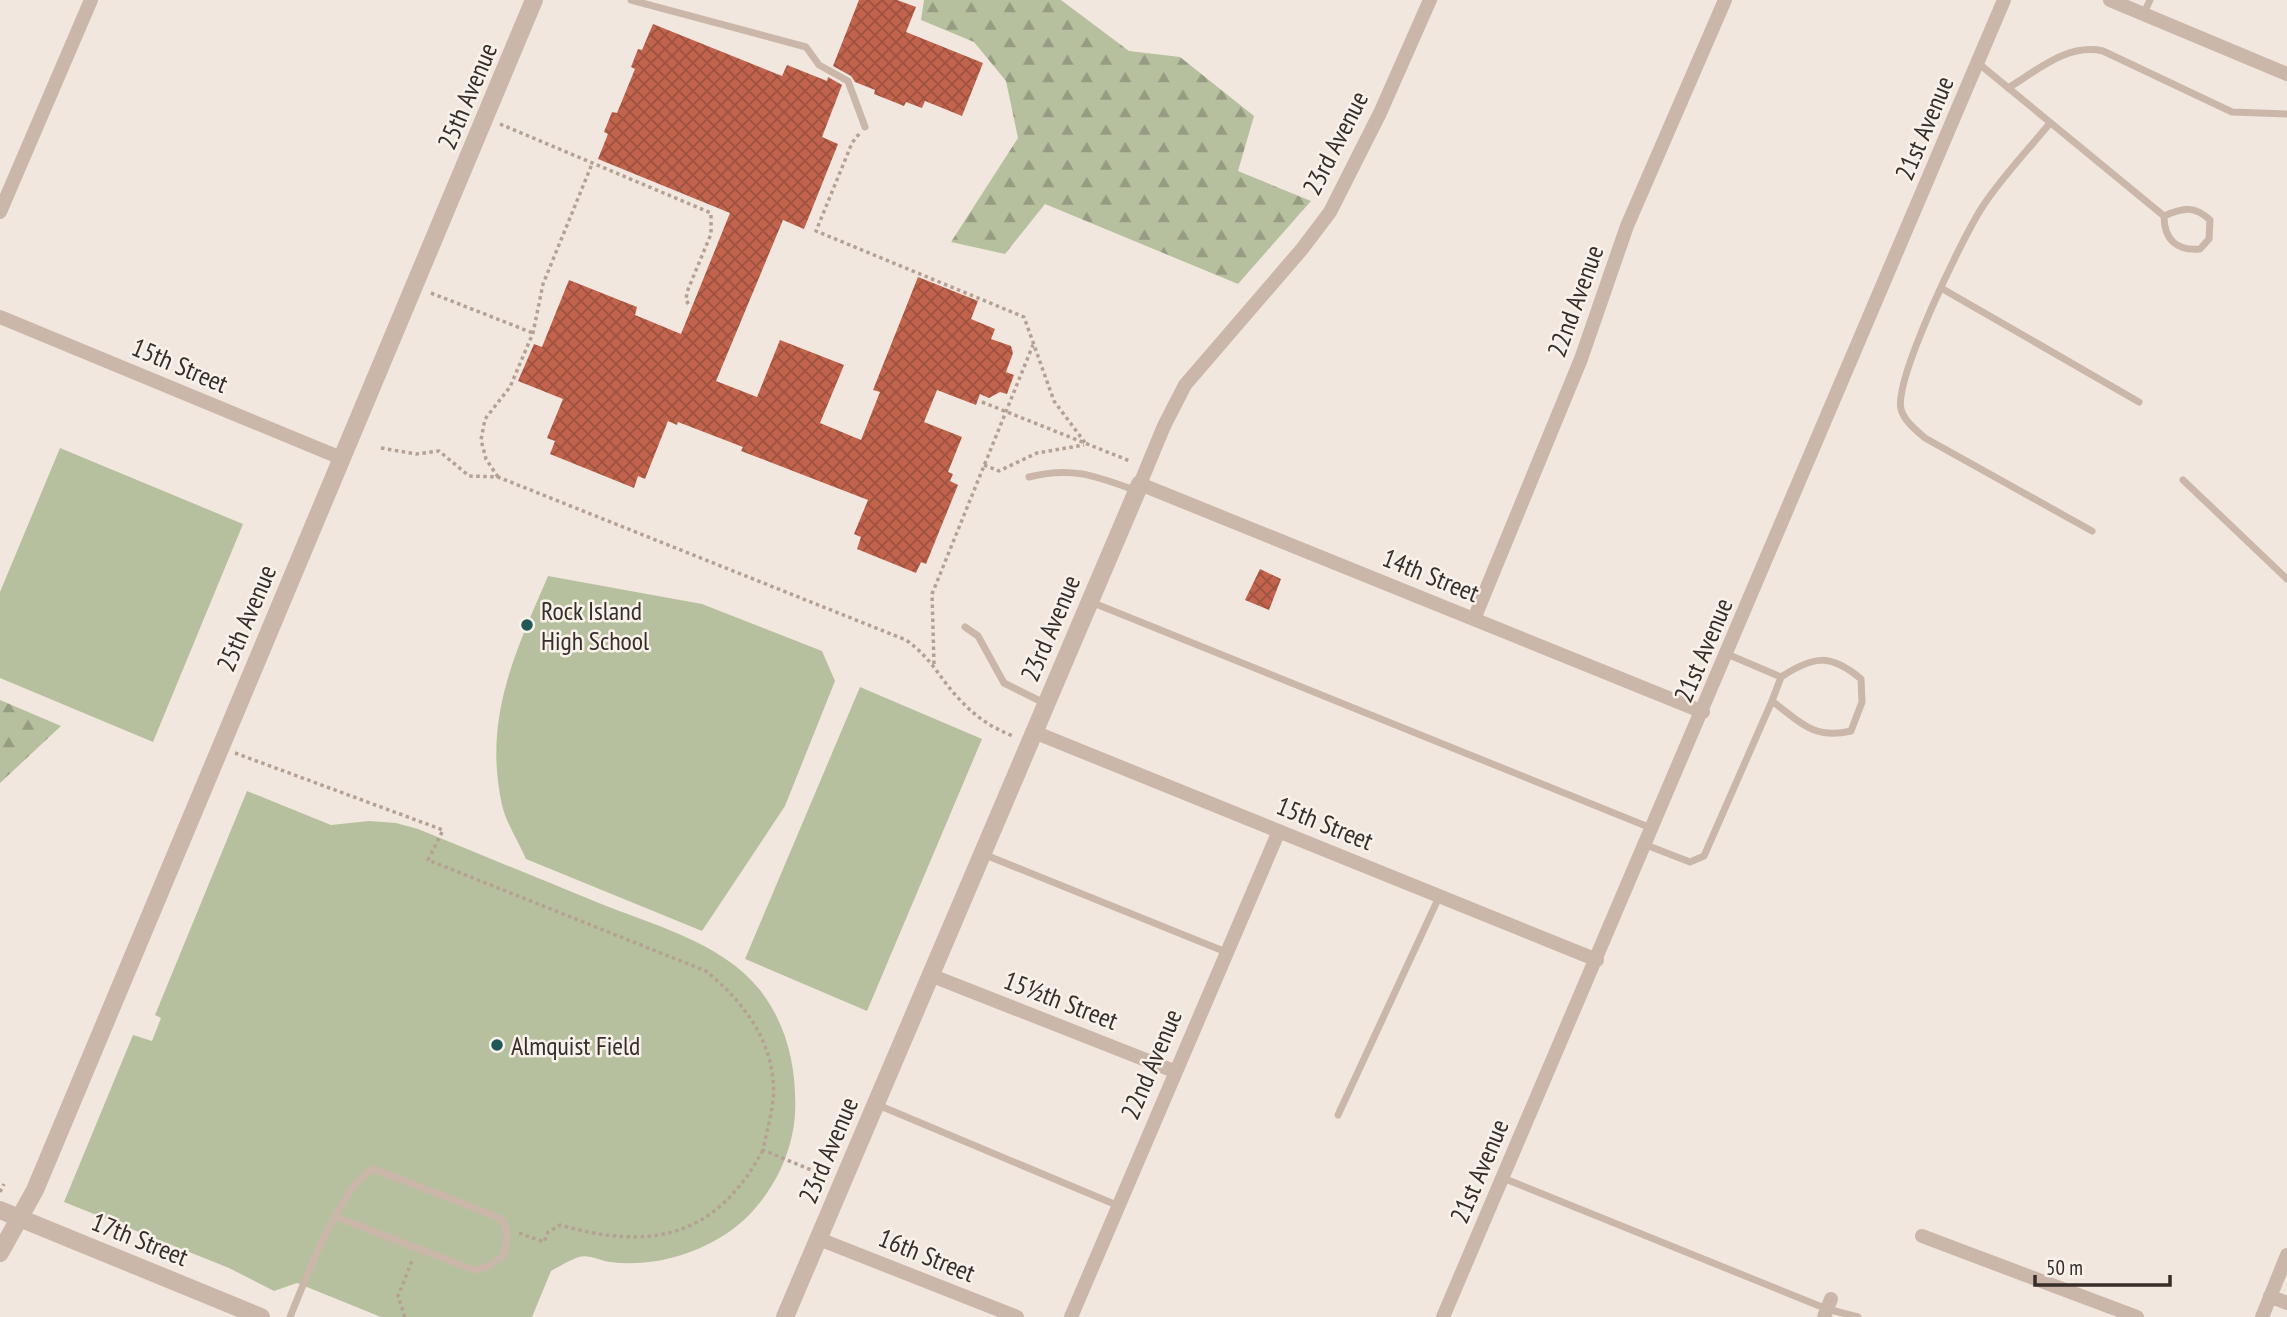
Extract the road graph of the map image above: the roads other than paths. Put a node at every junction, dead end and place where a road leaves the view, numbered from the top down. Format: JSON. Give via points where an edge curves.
{"nodes":[{"id":1,"x":91,"y":0,"type":"edge"},
{"id":2,"x":534,"y":0,"type":"edge"},
{"id":3,"x":631,"y":0,"type":"edge"},
{"id":4,"x":1430,"y":0,"type":"edge"},
{"id":5,"x":1725,"y":0,"type":"edge"},
{"id":6,"x":2004,"y":0,"type":"edge"},
{"id":7,"x":2110,"y":0,"type":"edge"},
{"id":8,"x":2147,"y":7,"type":"edge"},
{"id":9,"x":1978,"y":63,"type":"junction"},
{"id":10,"x":2287,"y":74,"type":"edge"},
{"id":11,"x":2008,"y":88,"type":"junction"},
{"id":12,"x":2287,"y":114,"type":"edge"},
{"id":13,"x":2050,"y":123,"type":"junction"},
{"id":14,"x":865,"y":127,"type":"road end"},
{"id":15,"x":0,"y":212,"type":"edge"},
{"id":16,"x":2164,"y":216,"type":"junction"},
{"id":17,"x":1941,"y":288,"type":"junction"},
{"id":18,"x":0,"y":317,"type":"edge"},
{"id":19,"x":2139,"y":401,"type":"dead end"},
{"id":20,"x":341,"y":458,"type":"junction"},
{"id":21,"x":1029,"y":477,"type":"dead end"},
{"id":22,"x":2183,"y":480,"type":"dead end"},
{"id":23,"x":1139,"y":488,"type":"junction"},
{"id":24,"x":2092,"y":531,"type":"dead end"},
{"id":25,"x":2287,"y":579,"type":"edge"},
{"id":26,"x":1090,"y":601,"type":"junction"},
{"id":27,"x":1474,"y":619,"type":"junction"},
{"id":28,"x":965,"y":627,"type":"dead end"},
{"id":29,"x":1727,"y":654,"type":"junction"},
{"id":30,"x":1781,"y":677,"type":"junction"},
{"id":31,"x":1772,"y":701,"type":"junction"},
{"id":32,"x":1046,"y":704,"type":"junction"},
{"id":33,"x":1703,"y":712,"type":"junction"},
{"id":34,"x":1034,"y":732,"type":"junction"},
{"id":35,"x":1653,"y":829,"type":"junction"},
{"id":36,"x":1279,"y":831,"type":"junction"},
{"id":37,"x":1646,"y":845,"type":"junction"},
{"id":38,"x":982,"y":854,"type":"junction"},
{"id":39,"x":1439,"y":896,"type":"junction"},
{"id":40,"x":1226,"y":952,"type":"junction"},
{"id":41,"x":1597,"y":960,"type":"junction"},
{"id":42,"x":930,"y":975,"type":"junction"},
{"id":43,"x":1174,"y":1071,"type":"junction"},
{"id":44,"x":876,"y":1104,"type":"junction"},
{"id":45,"x":1338,"y":1115,"type":"dead end"},
{"id":46,"x":1503,"y":1178,"type":"junction"},
{"id":47,"x":1119,"y":1206,"type":"junction"},
{"id":48,"x":0,"y":1210,"type":"edge"},
{"id":49,"x":18,"y":1217,"type":"junction"},
{"id":50,"x":336,"y":1217,"type":"junction"},
{"id":51,"x":1922,"y":1236,"type":"dead end"},
{"id":52,"x":819,"y":1239,"type":"junction"},
{"id":53,"x":0,"y":1253,"type":"edge"},
{"id":54,"x":2287,"y":1255,"type":"edge"},
{"id":55,"x":2270,"y":1296,"type":"junction"},
{"id":56,"x":2287,"y":1303,"type":"edge"},
{"id":57,"x":1827,"y":1308,"type":"edge"},
{"id":58,"x":1448,"y":1316,"type":"edge"},
{"id":59,"x":261,"y":1317,"type":"edge"},
{"id":60,"x":290,"y":1317,"type":"edge"},
{"id":61,"x":785,"y":1317,"type":"edge"},
{"id":62,"x":1017,"y":1317,"type":"edge"},
{"id":63,"x":1071,"y":1317,"type":"edge"},
{"id":64,"x":1858,"y":1317,"type":"edge"},
{"id":65,"x":2137,"y":1317,"type":"edge"},
{"id":66,"x":2262,"y":1317,"type":"edge"}],
"edges":[{"from":1,"to":15,"type":"street"},
{"from":2,"to":20,"type":"street","name":"25th Avenue"},
{"from":3,"to":14,"type":"lane","via":[[806,47],[819,65],[848,81]]},
{"from":4,"to":23,"type":"street","name":"23rd Avenue","via":[[1330,212],[1185,385]]},
{"from":5,"to":27,"type":"street","name":"22nd Avenue","via":[[1628,226],[1581,359]]},
{"from":6,"to":9,"type":"street","name":"21st Avenue"},
{"from":7,"to":8,"type":"street"},
{"from":8,"to":10,"type":"street"},
{"from":9,"to":11,"type":"lane"},
{"from":9,"to":29,"type":"street","name":"21st Avenue"},
{"from":11,"to":12,"type":"lane","via":[[2066,52],[2087,47],[2232,111]]},
{"from":11,"to":13,"type":"lane"},
{"from":13,"to":16,"type":"lane"},
{"from":13,"to":17,"type":"lane","via":[[1983,206]]},
{"from":16,"to":16,"type":"lane","via":[[2164,229],[2172,242],[2185,250],[2200,249],[2209,239],[2210,220],[2200,210],[2184,207]]},
{"from":17,"to":19,"type":"lane"},
{"from":17,"to":24,"type":"lane","via":[[1902,390],[1901,409],[1909,423],[1925,438]]},
{"from":18,"to":20,"type":"street","name":"15th Street"},
{"from":20,"to":49,"type":"street","name":"25th Avenue","via":[[35,1190]]},
{"from":21,"to":23,"type":"lane","via":[[1082,471]]},
{"from":22,"to":25,"type":"lane"},
{"from":23,"to":26,"type":"street","name":"23rd Avenue"},
{"from":23,"to":27,"type":"street","name":"14th Street"},
{"from":26,"to":32,"type":"street","name":"23rd Avenue"},
{"from":26,"to":35,"type":"lane"},
{"from":27,"to":33,"type":"street","name":"14th Street"},
{"from":28,"to":32,"type":"lane","via":[[978,636],[1004,683]]},
{"from":29,"to":30,"type":"lane"},
{"from":29,"to":33,"type":"street","name":"21st Avenue"},
{"from":30,"to":31,"type":"lane"},
{"from":30,"to":31,"type":"lane","via":[[1806,660],[1830,661],[1861,680],[1863,702],[1851,731],[1832,736],[1804,727]]},
{"from":31,"to":37,"type":"lane","via":[[1704,856],[1690,862]]},
{"from":32,"to":34,"type":"street","name":"23rd Avenue"},
{"from":33,"to":35,"type":"street","name":"21st Avenue"},
{"from":34,"to":36,"type":"street","name":"15th Street"},
{"from":34,"to":38,"type":"street","name":"23rd Avenue"},
{"from":35,"to":37,"type":"street","name":"21st Avenue"},
{"from":36,"to":39,"type":"street","name":"15th Street"},
{"from":36,"to":40,"type":"street","name":"22nd Avenue"},
{"from":37,"to":41,"type":"street","name":"21st Avenue"},
{"from":38,"to":40,"type":"lane"},
{"from":38,"to":42,"type":"street","name":"23rd Avenue"},
{"from":39,"to":41,"type":"street","name":"15th Street"},
{"from":39,"to":45,"type":"lane"},
{"from":40,"to":43,"type":"street","name":"22nd Avenue"},
{"from":41,"to":46,"type":"street","name":"21st Avenue"},
{"from":42,"to":43,"type":"street","name":"15½th Street"},
{"from":42,"to":44,"type":"street","name":"23rd Avenue"},
{"from":43,"to":47,"type":"street","name":"22nd Avenue"},
{"from":44,"to":47,"type":"lane"},
{"from":44,"to":52,"type":"street","name":"23rd Avenue"},
{"from":46,"to":57,"type":"lane"},
{"from":46,"to":58,"type":"street","name":"21st Avenue"},
{"from":47,"to":63,"type":"street","name":"22nd Avenue"},
{"from":48,"to":49,"type":"street","name":"17th Street"},
{"from":49,"to":53,"type":"street","name":"25th Avenue"},
{"from":49,"to":59,"type":"street","name":"17th Street"},
{"from":50,"to":50,"type":"lane","via":[[362,1173],[373,1169],[500,1218],[508,1240],[503,1256],[474,1270]]},
{"from":50,"to":60,"type":"lane"},
{"from":51,"to":65,"type":"street"},
{"from":52,"to":61,"type":"street","name":"23rd Avenue"},
{"from":52,"to":62,"type":"street","name":"16th Street"},
{"from":54,"to":55,"type":"street"},
{"from":55,"to":56,"type":"street"},
{"from":55,"to":66,"type":"street"},
{"from":57,"to":64,"type":"lane"}]}
